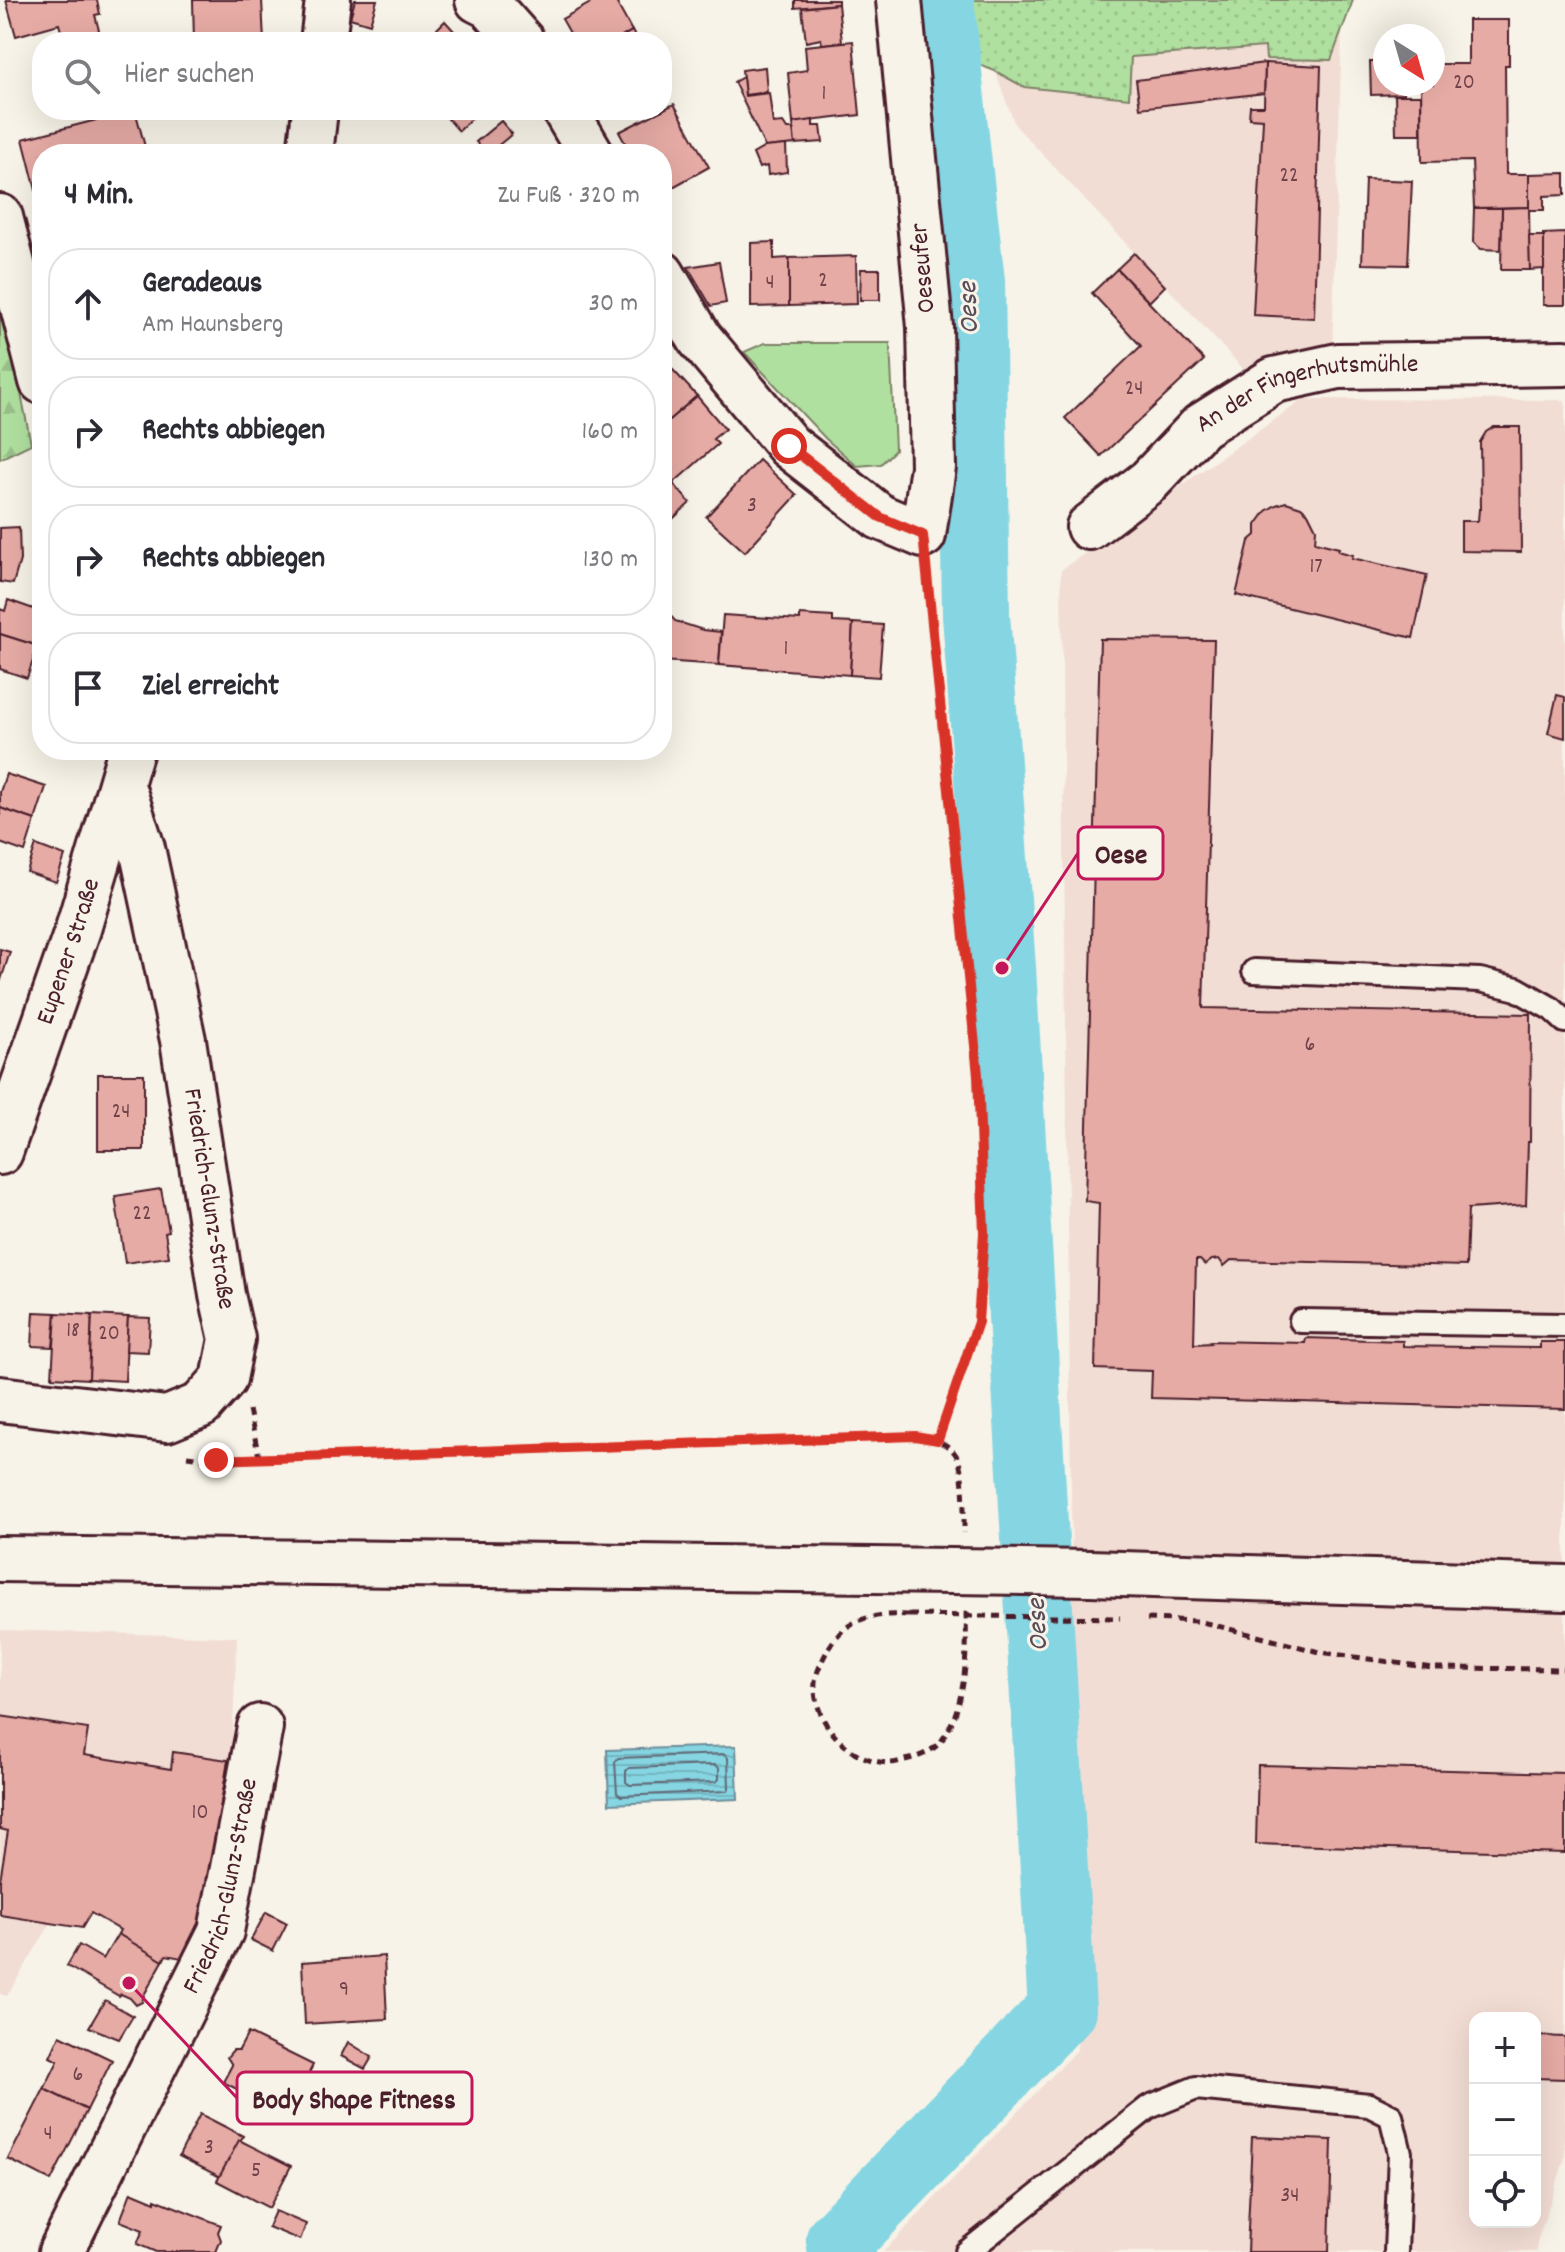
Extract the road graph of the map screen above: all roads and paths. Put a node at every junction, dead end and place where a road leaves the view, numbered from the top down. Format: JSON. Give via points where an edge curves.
{"nodes":[{"id":1,"x":328,"y":0,"type":"edge"},
{"id":2,"x":478,"y":0,"type":"edge"},
{"id":3,"x":899,"y":0,"type":"edge"},
{"id":4,"x":324,"y":32,"type":"edge"},
{"id":5,"x":513,"y":32,"type":"edge"},
{"id":6,"x":314,"y":120,"type":"edge"},
{"id":7,"x":571,"y":120,"type":"edge"},
{"id":8,"x":311,"y":144,"type":"edge"},
{"id":9,"x":585,"y":144,"type":"edge"},
{"id":10,"x":0,"y":217,"type":"edge"},
{"id":11,"x":672,"y":291,"type":"edge"},
{"id":12,"x":32,"y":342,"type":"edge"},
{"id":13,"x":1565,"y":363,"type":"edge"},
{"id":14,"x":1089,"y":527,"type":"dead end"},
{"id":15,"x":923,"y":535,"type":"junction"},
{"id":16,"x":126,"y":768,"type":"edge"},
{"id":17,"x":1254,"y":971,"type":"dead end"},
{"id":18,"x":1565,"y":1021,"type":"edge"},
{"id":19,"x":0,"y":1152,"type":"edge"},
{"id":20,"x":1301,"y":1321,"type":"dead end"},
{"id":21,"x":1565,"y":1325,"type":"edge"},
{"id":22,"x":0,"y":1399,"type":"edge"},
{"id":23,"x":938,"y":1440,"type":"junction"},
{"id":24,"x":185,"y":1456,"type":"dead end"},
{"id":25,"x":0,"y":1559,"type":"edge"},
{"id":26,"x":961,"y":1574,"type":"junction"},
{"id":27,"x":1565,"y":1588,"type":"edge"},
{"id":28,"x":1120,"y":1618,"type":"dead end"},
{"id":29,"x":1136,"y":1619,"type":"dead end"},
{"id":30,"x":1565,"y":1669,"type":"edge"},
{"id":31,"x":260,"y":1727,"type":"dead end"},
{"id":32,"x":61,"y":2252,"type":"edge"},
{"id":33,"x":967,"y":2252,"type":"edge"},
{"id":34,"x":1396,"y":2252,"type":"edge"}],
"edges":[{"from":1,"to":4,"type":"street"},
{"from":2,"to":5,"type":"street"},
{"from":3,"to":15,"type":"street","name":"Oeseufer","via":[[930,327],[933,467]]},
{"from":6,"to":8,"type":"street"},
{"from":7,"to":9,"type":"street"},
{"from":10,"to":12,"type":"street"},
{"from":11,"to":15,"type":"street","via":[[700,339],[789,446],[880,517]]},
{"from":13,"to":14,"type":"street","name":"An der Fingerhutsmühle","via":[[1338,366],[1274,380],[1201,426],[1149,481]]},
{"from":15,"to":23,"type":"path","via":[[978,1075],[984,1233],[978,1322]]},
{"from":16,"to":19,"type":"street","name":"Eupener Straße","via":[[78,929]]},
{"from":16,"to":22,"type":"street","name":"Friedrich-Glunz-Straße","via":[[183,1040],[232,1339],[224,1379],[201,1405],[167,1419]]},
{"from":17,"to":18,"type":"lane","via":[[1480,980],[1517,989]]},
{"from":20,"to":21,"type":"lane"},
{"from":23,"to":24,"type":"path","via":[[915,1436],[216,1460]]},
{"from":23,"to":26,"type":"path","via":[[956,1455],[963,1487]]},
{"from":25,"to":26,"type":"street"},
{"from":26,"to":27,"type":"street","bridge":true},
{"from":26,"to":28,"type":"path","bridge":true,"via":[[967,1650],[958,1707],[943,1739],[923,1756],[892,1763],[847,1746],[832,1734],[819,1711],[815,1681],[834,1640],[859,1620],[875,1615],[909,1615]]},
{"from":29,"to":30,"type":"path","via":[[1198,1621],[1320,1652],[1432,1668]]},
{"from":31,"to":32,"type":"street","name":"Friedrich-Glunz-Straße","via":[[221,1931]]},
{"from":33,"to":34,"type":"lane","via":[[1149,2107],[1196,2088],[1369,2105],[1391,2116],[1400,2153]]}]}
